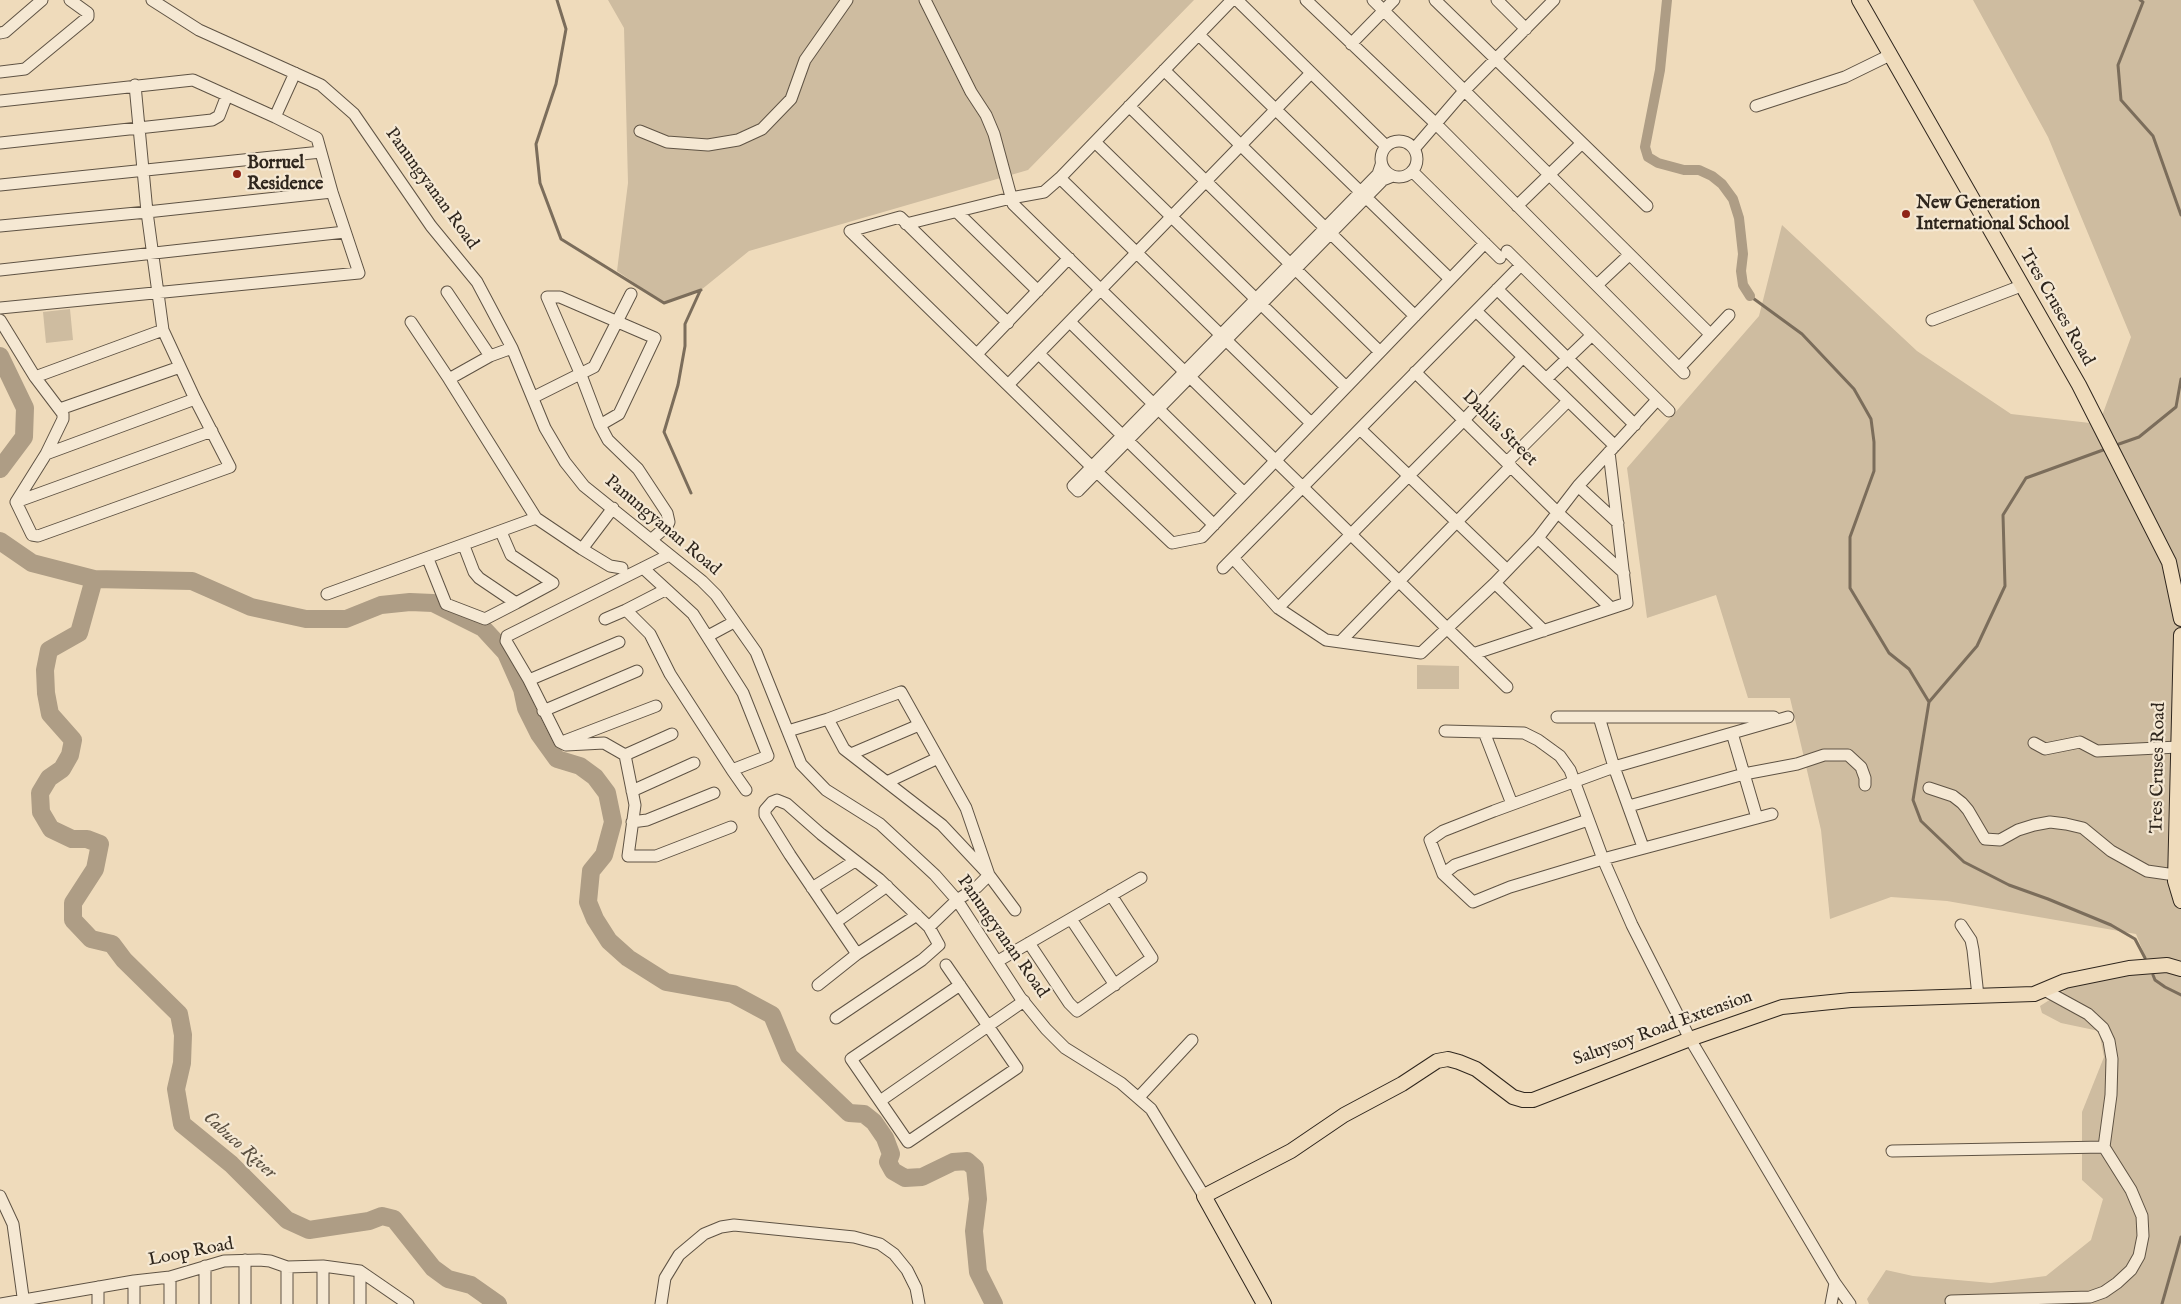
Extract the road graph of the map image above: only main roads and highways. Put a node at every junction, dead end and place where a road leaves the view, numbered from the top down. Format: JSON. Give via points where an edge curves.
{"nodes":[{"id":1,"x":1859,"y":0,"type":"edge"},
{"id":2,"x":2181,"y":619,"type":"edge"},
{"id":3,"x":2181,"y":635,"type":"edge"},
{"id":4,"x":2181,"y":901,"type":"edge"},
{"id":5,"x":2181,"y":968,"type":"edge"},
{"id":6,"x":1204,"y":1196,"type":"joint"},
{"id":7,"x":1264,"y":1304,"type":"edge"}],
"edges":[{"from":1,"to":2,"type":"main road","name":"Tres Cruses Road","via":[[2079,384],[2169,562]]},
{"from":3,"to":4,"type":"main road","name":"Tres Cruses Road","via":[[2175,876]]},
{"from":5,"to":6,"type":"main road","name":"Saluysoy Road Extension","via":[[2166,965],[2129,968],[2065,981],[2034,994],[1851,1000],[1782,1007],[1532,1100],[1513,1097],[1476,1070],[1459,1062],[1437,1061],[1291,1151]]},
{"from":6,"to":7,"type":"main road","name":"Panungyanan Road"}]}
